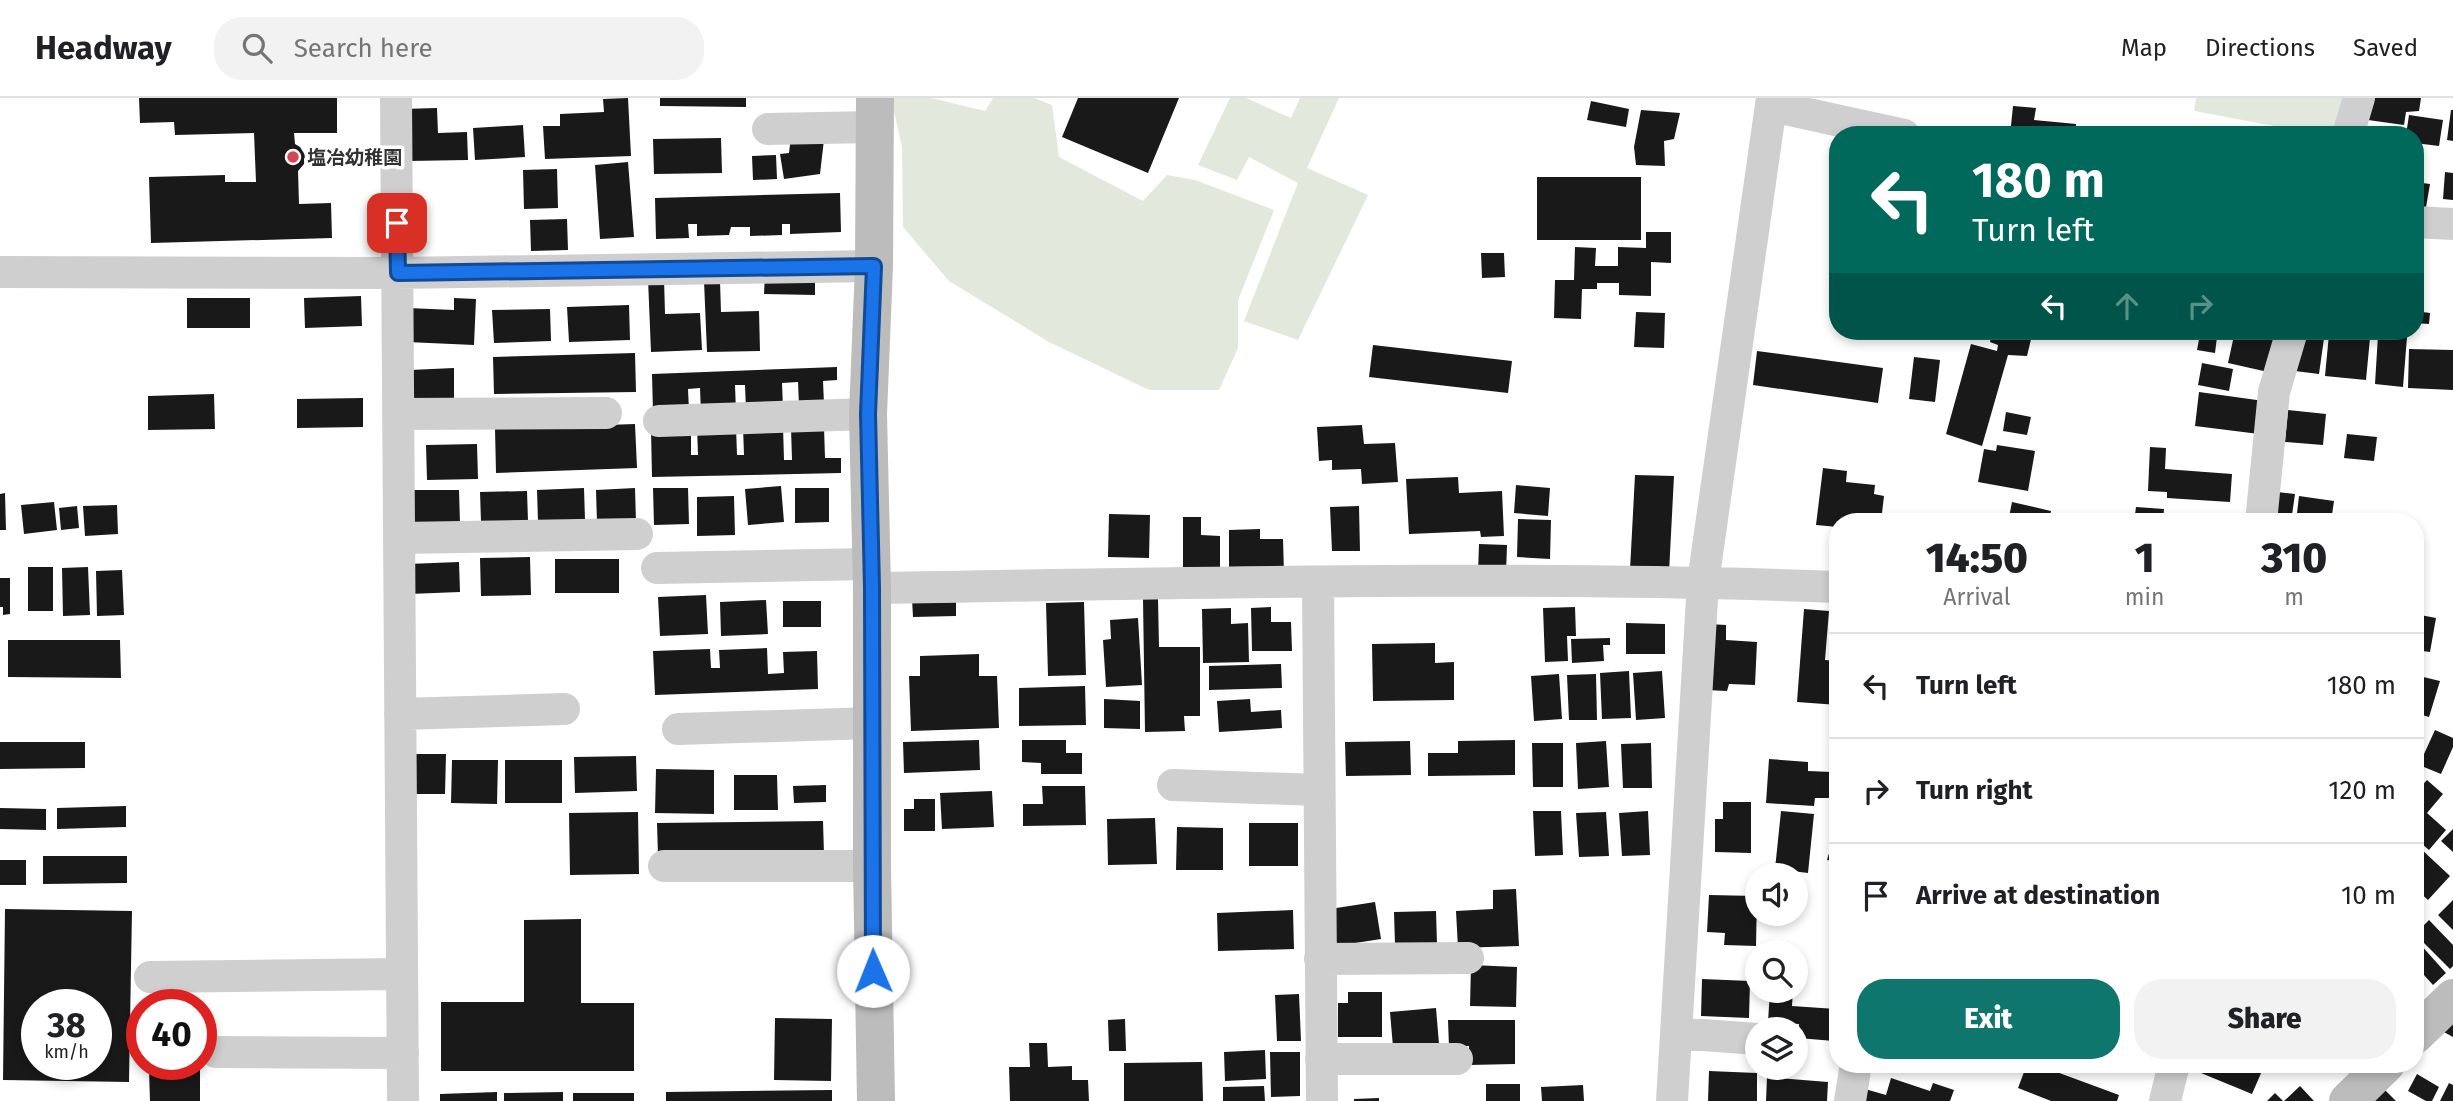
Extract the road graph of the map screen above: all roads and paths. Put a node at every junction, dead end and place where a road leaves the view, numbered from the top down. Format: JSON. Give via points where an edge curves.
{"nodes":[{"id":1,"x":396,"y":98,"type":"edge"},
{"id":2,"x":2359,"y":98,"type":"edge"},
{"id":3,"x":1772,"y":102,"type":"edge"},
{"id":4,"x":875,"y":113,"type":"edge"},
{"id":5,"x":1868,"y":126,"type":"edge"},
{"id":6,"x":2351,"y":126,"type":"edge"},
{"id":7,"x":768,"y":129,"type":"dead end"},
{"id":8,"x":2424,"y":222,"type":"edge"},
{"id":9,"x":2453,"y":224,"type":"edge"},
{"id":10,"x":874,"y":266,"type":"junction"},
{"id":11,"x":0,"y":272,"type":"edge"},
{"id":12,"x":398,"y":273,"type":"junction"},
{"id":13,"x":2289,"y":340,"type":"edge"},
{"id":14,"x":606,"y":413,"type":"dead end"},
{"id":15,"x":398,"y":414,"type":"junction"},
{"id":16,"x":868,"y":414,"type":"junction"},
{"id":17,"x":659,"y":421,"type":"dead end"},
{"id":18,"x":2262,"y":513,"type":"edge"},
{"id":19,"x":637,"y":534,"type":"dead end"},
{"id":20,"x":399,"y":538,"type":"junction"},
{"id":21,"x":657,"y":568,"type":"dead end"},
{"id":22,"x":872,"y":576,"type":"junction"},
{"id":23,"x":1318,"y":582,"type":"junction"},
{"id":24,"x":1703,"y":582,"type":"junction"},
{"id":25,"x":1829,"y":587,"type":"edge"},
{"id":26,"x":564,"y":709,"type":"dead end"},
{"id":27,"x":400,"y":714,"type":"junction"},
{"id":28,"x":873,"y":723,"type":"junction"},
{"id":29,"x":678,"y":729,"type":"dead end"},
{"id":30,"x":1173,"y":786,"type":"dead end"},
{"id":31,"x":1320,"y":790,"type":"junction"},
{"id":32,"x":664,"y":866,"type":"dead end"},
{"id":33,"x":872,"y":866,"type":"junction"},
{"id":34,"x":1468,"y":958,"type":"dead end"},
{"id":35,"x":1320,"y":959,"type":"junction"},
{"id":36,"x":402,"y":974,"type":"junction"},
{"id":37,"x":150,"y":977,"type":"dead end"},
{"id":38,"x":2453,"y":998,"type":"edge"},
{"id":39,"x":2424,"y":1026,"type":"edge"},
{"id":40,"x":1676,"y":1033,"type":"junction"},
{"id":41,"x":1745,"y":1038,"type":"edge"},
{"id":42,"x":217,"y":1052,"type":"edge"},
{"id":43,"x":402,"y":1053,"type":"junction"},
{"id":44,"x":1321,"y":1059,"type":"junction"},
{"id":45,"x":1457,"y":1059,"type":"dead end"},
{"id":46,"x":1855,"y":1073,"type":"edge"},
{"id":47,"x":2172,"y":1073,"type":"edge"},
{"id":48,"x":2377,"y":1073,"type":"edge"},
{"id":49,"x":403,"y":1101,"type":"edge"},
{"id":50,"x":876,"y":1101,"type":"edge"},
{"id":51,"x":1322,"y":1101,"type":"edge"},
{"id":52,"x":1672,"y":1101,"type":"edge"},
{"id":53,"x":1850,"y":1101,"type":"edge"},
{"id":54,"x":2165,"y":1101,"type":"edge"},
{"id":55,"x":2348,"y":1101,"type":"edge"}],
"edges":[{"from":1,"to":12,"type":"street"},
{"from":2,"to":6,"type":"street"},
{"from":3,"to":5,"type":"street"},
{"from":3,"to":24,"type":"street"},
{"from":4,"to":7,"type":"street"},
{"from":4,"to":10,"type":"street"},
{"from":8,"to":9,"type":"street"},
{"from":10,"to":12,"type":"street"},
{"from":10,"to":16,"type":"street"},
{"from":11,"to":12,"type":"street"},
{"from":12,"to":15,"type":"street"},
{"from":13,"to":18,"type":"street","via":[[2274,392]]},
{"from":14,"to":15,"type":"street"},
{"from":15,"to":20,"type":"street"},
{"from":16,"to":17,"type":"street"},
{"from":16,"to":22,"type":"street"},
{"from":19,"to":20,"type":"street"},
{"from":20,"to":27,"type":"street"},
{"from":21,"to":22,"type":"street"},
{"from":22,"to":23,"type":"street"},
{"from":22,"to":28,"type":"street"},
{"from":23,"to":24,"type":"street"},
{"from":23,"to":31,"type":"street"},
{"from":24,"to":25,"type":"street"},
{"from":24,"to":40,"type":"street"},
{"from":26,"to":27,"type":"street"},
{"from":27,"to":36,"type":"street"},
{"from":28,"to":29,"type":"street"},
{"from":28,"to":33,"type":"street"},
{"from":30,"to":31,"type":"street"},
{"from":31,"to":35,"type":"street"},
{"from":32,"to":33,"type":"street"},
{"from":33,"to":50,"type":"street"},
{"from":34,"to":35,"type":"street"},
{"from":35,"to":44,"type":"street"},
{"from":36,"to":37,"type":"street"},
{"from":36,"to":43,"type":"street"},
{"from":38,"to":39,"type":"street"},
{"from":40,"to":41,"type":"street"},
{"from":40,"to":52,"type":"street"},
{"from":42,"to":43,"type":"street"},
{"from":43,"to":49,"type":"street"},
{"from":44,"to":45,"type":"street"},
{"from":44,"to":51,"type":"street"},
{"from":46,"to":53,"type":"street"},
{"from":47,"to":54,"type":"street"},
{"from":48,"to":55,"type":"street"}]}
